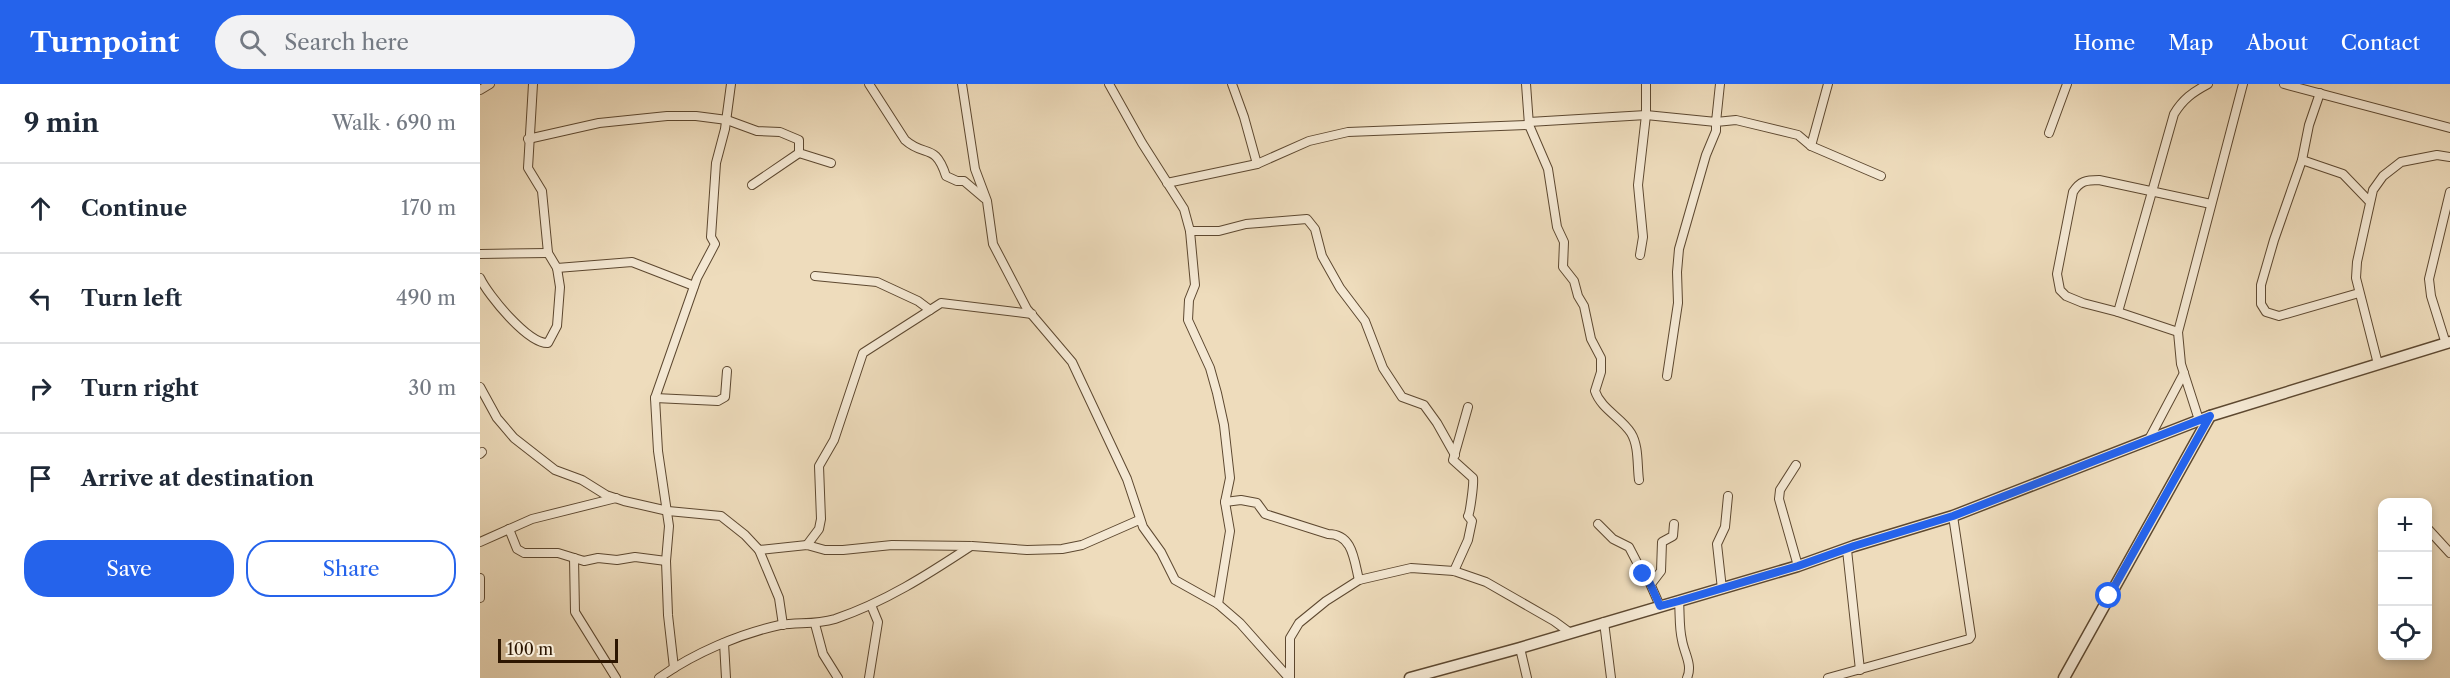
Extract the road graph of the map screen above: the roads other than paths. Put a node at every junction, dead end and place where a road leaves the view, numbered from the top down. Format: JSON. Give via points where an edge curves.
{"nodes":[{"id":1,"x":490,"y":84,"type":"edge"},
{"id":2,"x":533,"y":84,"type":"edge"},
{"id":3,"x":732,"y":84,"type":"edge"},
{"id":4,"x":869,"y":84,"type":"edge"},
{"id":5,"x":962,"y":84,"type":"edge"},
{"id":6,"x":1109,"y":84,"type":"edge"},
{"id":7,"x":1232,"y":84,"type":"edge"},
{"id":8,"x":1526,"y":84,"type":"edge"},
{"id":9,"x":1646,"y":84,"type":"edge"},
{"id":10,"x":1720,"y":84,"type":"edge"},
{"id":11,"x":1828,"y":84,"type":"edge"},
{"id":12,"x":2067,"y":84,"type":"edge"},
{"id":13,"x":2208,"y":84,"type":"edge"},
{"id":14,"x":2284,"y":84,"type":"edge"},
{"id":15,"x":2242,"y":85,"type":"edge"},
{"id":16,"x":480,"y":90,"type":"edge"},
{"id":17,"x":2320,"y":93,"type":"junction"},
{"id":18,"x":1646,"y":115,"type":"junction"},
{"id":19,"x":727,"y":120,"type":"junction"},
{"id":20,"x":1716,"y":122,"type":"junction"},
{"id":21,"x":1529,"y":123,"type":"junction"},
{"id":22,"x":2450,"y":128,"type":"edge"},
{"id":23,"x":2049,"y":133,"type":"dead end"},
{"id":24,"x":528,"y":139,"type":"junction"},
{"id":25,"x":1811,"y":146,"type":"junction"},
{"id":26,"x":799,"y":153,"type":"junction"},
{"id":27,"x":2450,"y":157,"type":"edge"},
{"id":28,"x":2302,"y":160,"type":"junction"},
{"id":29,"x":831,"y":163,"type":"dead end"},
{"id":30,"x":1257,"y":164,"type":"junction"},
{"id":31,"x":1881,"y":176,"type":"dead end"},
{"id":32,"x":1167,"y":183,"type":"junction"},
{"id":33,"x":752,"y":185,"type":"dead end"},
{"id":34,"x":2153,"y":190,"type":"junction"},
{"id":35,"x":2450,"y":192,"type":"edge"},
{"id":36,"x":987,"y":201,"type":"junction"},
{"id":37,"x":2369,"y":201,"type":"junction"},
{"id":38,"x":2211,"y":204,"type":"junction"},
{"id":39,"x":1190,"y":231,"type":"junction"},
{"id":40,"x":548,"y":253,"type":"junction"},
{"id":41,"x":480,"y":254,"type":"edge"},
{"id":42,"x":1640,"y":255,"type":"dead end"},
{"id":43,"x":557,"y":268,"type":"junction"},
{"id":44,"x":815,"y":276,"type":"dead end"},
{"id":45,"x":480,"y":278,"type":"edge"},
{"id":46,"x":694,"y":286,"type":"junction"},
{"id":47,"x":2359,"y":293,"type":"junction"},
{"id":48,"x":930,"y":310,"type":"junction"},
{"id":49,"x":2118,"y":312,"type":"junction"},
{"id":50,"x":1032,"y":314,"type":"junction"},
{"id":51,"x":2178,"y":332,"type":"junction"},
{"id":52,"x":2448,"y":343,"type":"edge"},
{"id":53,"x":2378,"y":364,"type":"junction"},
{"id":54,"x":727,"y":371,"type":"dead end"},
{"id":55,"x":2184,"y":372,"type":"junction"},
{"id":56,"x":1667,"y":376,"type":"dead end"},
{"id":57,"x":480,"y":387,"type":"edge"},
{"id":58,"x":655,"y":399,"type":"junction"},
{"id":59,"x":1468,"y":407,"type":"dead end"},
{"id":60,"x":2210,"y":416,"type":"junction"},
{"id":61,"x":2199,"y":420,"type":"junction"},
{"id":62,"x":2147,"y":441,"type":"junction"},
{"id":63,"x":1455,"y":454,"type":"junction"},
{"id":64,"x":1796,"y":465,"type":"dead end"},
{"id":65,"x":1639,"y":480,"type":"dead end"},
{"id":66,"x":1728,"y":496,"type":"dead end"},
{"id":67,"x":616,"y":498,"type":"junction"},
{"id":68,"x":1226,"y":502,"type":"junction"},
{"id":69,"x":668,"y":511,"type":"junction"},
{"id":70,"x":1953,"y":516,"type":"junction"},
{"id":71,"x":1139,"y":520,"type":"junction"},
{"id":72,"x":1598,"y":524,"type":"dead end"},
{"id":73,"x":1674,"y":524,"type":"dead end"},
{"id":74,"x":509,"y":529,"type":"junction"},
{"id":75,"x":2432,"y":534,"type":"edge"},
{"id":76,"x":480,"y":542,"type":"edge"},
{"id":77,"x":807,"y":545,"type":"junction"},
{"id":78,"x":972,"y":546,"type":"junction"},
{"id":79,"x":759,"y":550,"type":"junction"},
{"id":80,"x":1847,"y":550,"type":"junction"},
{"id":81,"x":2450,"y":553,"type":"edge"},
{"id":82,"x":574,"y":558,"type":"junction"},
{"id":83,"x":666,"y":561,"type":"junction"},
{"id":84,"x":1798,"y":566,"type":"junction"},
{"id":85,"x":1454,"y":571,"type":"junction"},
{"id":86,"x":480,"y":578,"type":"edge"},
{"id":87,"x":1359,"y":580,"type":"junction"},
{"id":88,"x":1651,"y":584,"type":"junction"},
{"id":89,"x":1722,"y":589,"type":"junction"},
{"id":90,"x":480,"y":598,"type":"edge"},
{"id":91,"x":1679,"y":601,"type":"junction"},
{"id":92,"x":1218,"y":604,"type":"junction"},
{"id":93,"x":871,"y":605,"type":"junction"},
{"id":94,"x":1660,"y":606,"type":"junction"},
{"id":95,"x":1604,"y":622,"type":"junction"},
{"id":96,"x":815,"y":624,"type":"junction"},
{"id":97,"x":783,"y":625,"type":"junction"},
{"id":98,"x":1569,"y":632,"type":"junction"},
{"id":99,"x":724,"y":644,"type":"junction"},
{"id":100,"x":1520,"y":648,"type":"junction"},
{"id":101,"x":674,"y":668,"type":"junction"},
{"id":102,"x":1860,"y":670,"type":"junction"},
{"id":103,"x":616,"y":678,"type":"edge"},
{"id":104,"x":659,"y":678,"type":"edge"},
{"id":105,"x":726,"y":678,"type":"edge"},
{"id":106,"x":838,"y":678,"type":"edge"},
{"id":107,"x":869,"y":678,"type":"edge"},
{"id":108,"x":1290,"y":678,"type":"edge"},
{"id":109,"x":1410,"y":678,"type":"edge"},
{"id":110,"x":1527,"y":678,"type":"edge"},
{"id":111,"x":1611,"y":678,"type":"edge"},
{"id":112,"x":1687,"y":678,"type":"edge"},
{"id":113,"x":1828,"y":678,"type":"edge"},
{"id":114,"x":2064,"y":678,"type":"edge"}],
"edges":[{"from":1,"to":16,"type":"street"},
{"from":2,"to":24,"type":"street"},
{"from":3,"to":19,"type":"street"},
{"from":4,"to":36,"type":"street","via":[[904,140],[934,153],[942,161],[946,176],[964,181]]},
{"from":5,"to":36,"type":"street","via":[[975,169]]},
{"from":6,"to":32,"type":"street"},
{"from":7,"to":30,"type":"street"},
{"from":8,"to":21,"type":"street"},
{"from":9,"to":18,"type":"street"},
{"from":10,"to":20,"type":"street"},
{"from":11,"to":25,"type":"street"},
{"from":12,"to":23,"type":"street"},
{"from":13,"to":34,"type":"street","via":[[2186,97],[2174,114]]},
{"from":14,"to":17,"type":"street"},
{"from":15,"to":38,"type":"street"},
{"from":17,"to":22,"type":"street"},
{"from":17,"to":28,"type":"street"},
{"from":18,"to":20,"type":"street"},
{"from":18,"to":21,"type":"street"},
{"from":18,"to":42,"type":"street","via":[[1638,185],[1643,237]]},
{"from":19,"to":24,"type":"street","via":[[696,116],[632,118]]},
{"from":19,"to":26,"type":"street","via":[[800,140]]},
{"from":19,"to":46,"type":"street","via":[[716,163],[711,237],[715,244]]},
{"from":20,"to":25,"type":"street","via":[[1736,120],[1770,126],[1798,135]]},
{"from":20,"to":56,"type":"street","via":[[1679,249],[1678,303]]},
{"from":21,"to":30,"type":"street","via":[[1348,132],[1309,141]]},
{"from":21,"to":65,"type":"street","via":[[1548,169],[1557,226],[1564,242],[1563,267],[1574,281],[1591,339],[1601,358],[1594,387],[1596,395],[1630,432],[1635,442]]},
{"from":24,"to":40,"type":"street","via":[[528,168],[542,191]]},
{"from":25,"to":31,"type":"street"},
{"from":26,"to":29,"type":"street"},
{"from":26,"to":33,"type":"street"},
{"from":27,"to":37,"type":"street","via":[[2437,155],[2401,162],[2383,176]]},
{"from":28,"to":37,"type":"street","via":[[2343,174]]},
{"from":28,"to":47,"type":"street","via":[[2261,285],[2261,304],[2266,312],[2279,316]]},
{"from":30,"to":32,"type":"street"},
{"from":32,"to":39,"type":"street","via":[[1184,209]]},
{"from":34,"to":38,"type":"street"},
{"from":34,"to":49,"type":"street"},
{"from":34,"to":49,"type":"street","via":[[2088,180],[2078,184],[2073,192],[2057,274],[2060,290],[2083,303]]},
{"from":35,"to":52,"type":"street","via":[[2429,279]]},
{"from":36,"to":50,"type":"street","via":[[993,244]]},
{"from":37,"to":47,"type":"street","via":[[2356,262]]},
{"from":38,"to":51,"type":"street"},
{"from":39,"to":63,"type":"street","via":[[1220,231],[1246,224],[1307,219],[1315,229],[1326,264],[1365,321],[1383,368],[1402,397],[1424,405]]},
{"from":39,"to":68,"type":"street","via":[[1195,285],[1188,320],[1210,368],[1224,425],[1230,478]]},
{"from":40,"to":41,"type":"street"},
{"from":40,"to":43,"type":"street"},
{"from":43,"to":45,"type":"street","via":[[557,326],[545,344],[498,308]]},
{"from":43,"to":46,"type":"street","via":[[632,262]]},
{"from":44,"to":48,"type":"street","via":[[877,282]]},
{"from":46,"to":58,"type":"street"},
{"from":47,"to":53,"type":"street"},
{"from":48,"to":50,"type":"street","via":[[942,303],[953,303]]},
{"from":48,"to":77,"type":"street","via":[[864,353],[834,440],[819,466],[821,519]]},
{"from":49,"to":51,"type":"street"},
{"from":50,"to":71,"type":"street","via":[[1072,362],[1127,479]]},
{"from":51,"to":55,"type":"street"},
{"from":52,"to":53,"type":"street"},
{"from":53,"to":60,"type":"street"},
{"from":54,"to":58,"type":"street","via":[[724,397],[718,401]]},
{"from":55,"to":61,"type":"street"},
{"from":55,"to":62,"type":"street"},
{"from":57,"to":67,"type":"street","via":[[497,418],[534,455],[555,470]]},
{"from":58,"to":69,"type":"street","via":[[658,451]]},
{"from":59,"to":63,"type":"street"},
{"from":60,"to":61,"type":"street"},
{"from":60,"to":114,"type":"street"},
{"from":61,"to":62,"type":"street"},
{"from":62,"to":70,"type":"street"},
{"from":63,"to":85,"type":"street","via":[[1453,462],[1474,482],[1469,502],[1470,532]]},
{"from":64,"to":84,"type":"street","via":[[1780,490],[1779,499]]},
{"from":66,"to":89,"type":"street","via":[[1725,527],[1717,544]]},
{"from":67,"to":69,"type":"street"},
{"from":67,"to":74,"type":"street","via":[[532,519]]},
{"from":68,"to":87,"type":"street","via":[[1257,503],[1265,514],[1338,534],[1348,541]]},
{"from":68,"to":92,"type":"street","via":[[1230,531]]},
{"from":69,"to":79,"type":"street","via":[[721,516]]},
{"from":69,"to":83,"type":"street"},
{"from":70,"to":80,"type":"street"},
{"from":70,"to":102,"type":"street","via":[[1971,636]]},
{"from":71,"to":78,"type":"street","via":[[1083,545],[1062,549]]},
{"from":71,"to":92,"type":"street","via":[[1175,580]]},
{"from":72,"to":88,"type":"street","via":[[1613,539],[1629,547]]},
{"from":73,"to":88,"type":"street","via":[[1673,536],[1662,542],[1661,571]]},
{"from":74,"to":76,"type":"street"},
{"from":74,"to":82,"type":"street","via":[[520,553],[558,553]]},
{"from":75,"to":81,"type":"street"},
{"from":77,"to":78,"type":"street","via":[[825,550],[892,545]]},
{"from":77,"to":79,"type":"street"},
{"from":78,"to":93,"type":"street","via":[[910,586]]},
{"from":79,"to":97,"type":"street","via":[[779,598]]},
{"from":80,"to":84,"type":"street"},
{"from":80,"to":102,"type":"street"},
{"from":82,"to":83,"type":"street","via":[[617,560],[635,556]]},
{"from":82,"to":103,"type":"street","via":[[575,612]]},
{"from":83,"to":101,"type":"street"},
{"from":84,"to":89,"type":"street"},
{"from":85,"to":87,"type":"street","via":[[1411,568]]},
{"from":85,"to":98,"type":"street","via":[[1486,582]]},
{"from":86,"to":90,"type":"street"},
{"from":87,"to":108,"type":"street","via":[[1299,623],[1290,638]]},
{"from":88,"to":94,"type":"street"},
{"from":89,"to":91,"type":"street"},
{"from":91,"to":94,"type":"street"},
{"from":91,"to":112,"type":"street","via":[[1682,642],[1688,658]]},
{"from":92,"to":108,"type":"street"},
{"from":93,"to":96,"type":"street"},
{"from":93,"to":107,"type":"street","via":[[878,622]]},
{"from":94,"to":95,"type":"street"},
{"from":95,"to":98,"type":"street"},
{"from":95,"to":111,"type":"street"},
{"from":96,"to":97,"type":"street"},
{"from":96,"to":106,"type":"street","via":[[823,654]]},
{"from":97,"to":99,"type":"street"},
{"from":98,"to":100,"type":"street"},
{"from":99,"to":101,"type":"street"},
{"from":99,"to":105,"type":"street"},
{"from":100,"to":109,"type":"street"},
{"from":100,"to":110,"type":"street"},
{"from":101,"to":104,"type":"street"},
{"from":102,"to":113,"type":"street"}]}
